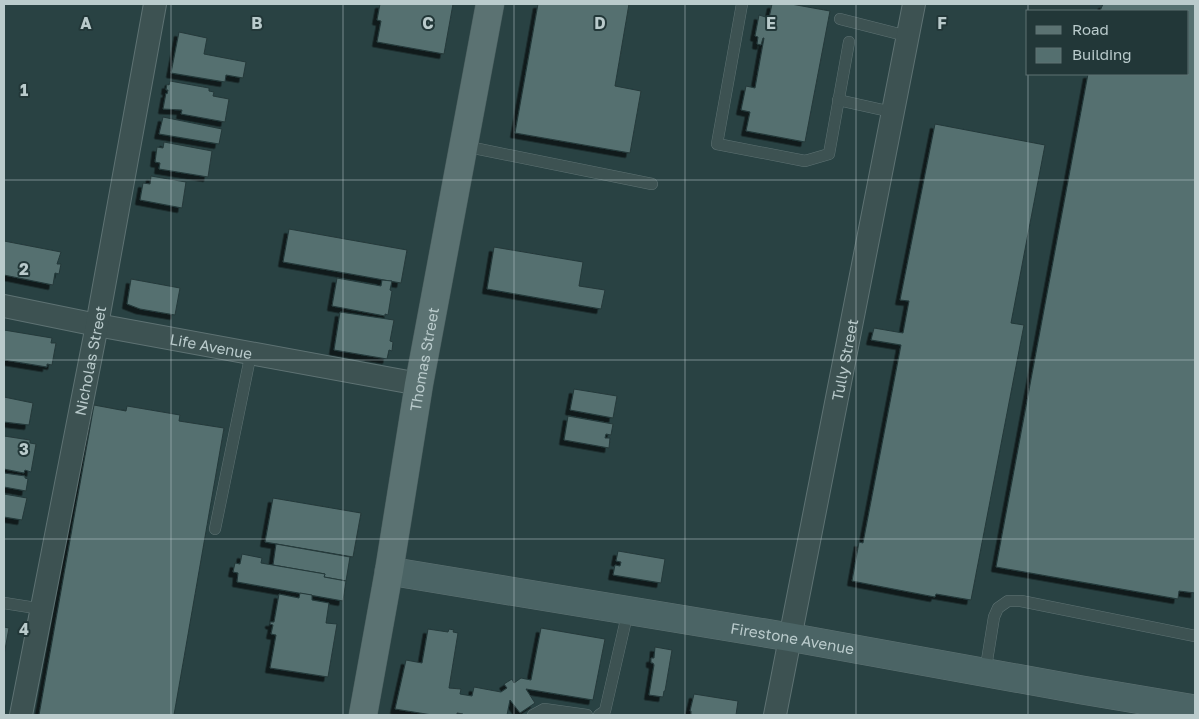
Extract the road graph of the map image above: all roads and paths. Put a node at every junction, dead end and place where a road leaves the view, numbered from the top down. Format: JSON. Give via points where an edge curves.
{"nodes":[{"id":1,"x":155,"y":4,"type":"edge"},
{"id":2,"x":490,"y":4,"type":"edge"},
{"id":3,"x":742,"y":4,"type":"edge"},
{"id":4,"x":914,"y":4,"type":"edge"},
{"id":5,"x":840,"y":19,"type":"dead end"},
{"id":6,"x":907,"y":36,"type":"junction"},
{"id":7,"x":849,"y":42,"type":"dead end"},
{"id":8,"x":838,"y":100,"type":"junction"},
{"id":9,"x":892,"y":112,"type":"junction"},
{"id":10,"x":464,"y":146,"type":"junction"},
{"id":11,"x":652,"y":184,"type":"dead end"},
{"id":12,"x":4,"y":306,"type":"edge"},
{"id":13,"x":97,"y":325,"type":"junction"},
{"id":14,"x":251,"y":353,"type":"junction"},
{"id":15,"x":419,"y":384,"type":"junction"},
{"id":16,"x":215,"y":529,"type":"dead end"},
{"id":17,"x":389,"y":571,"type":"junction"},
{"id":18,"x":4,"y":604,"type":"edge"},
{"id":19,"x":42,"y":609,"type":"junction"},
{"id":20,"x":628,"y":611,"type":"junction"},
{"id":21,"x":1195,"y":636,"type":"edge"},
{"id":22,"x":789,"y":637,"type":"junction"},
{"id":23,"x":985,"y":673,"type":"junction"},
{"id":24,"x":1192,"y":711,"type":"edge"},
{"id":25,"x":22,"y":715,"type":"edge"},
{"id":26,"x":363,"y":715,"type":"edge"},
{"id":27,"x":533,"y":715,"type":"edge"},
{"id":28,"x":587,"y":715,"type":"edge"},
{"id":29,"x":599,"y":715,"type":"edge"},
{"id":30,"x":775,"y":715,"type":"edge"}],
"edges":[{"from":1,"to":13,"type":"street","name":"Nicholas Street"},
{"from":2,"to":10,"type":"main road","name":"Thomas Street"},
{"from":3,"to":8,"type":"lane","via":[[717,144],[805,161],[829,154]]},
{"from":4,"to":6,"type":"street","name":"Tully Street"},
{"from":5,"to":6,"type":"lane"},
{"from":6,"to":9,"type":"street","name":"Tully Street"},
{"from":7,"to":8,"type":"lane"},
{"from":8,"to":9,"type":"lane"},
{"from":9,"to":22,"type":"street","name":"Tully Street"},
{"from":10,"to":11,"type":"lane"},
{"from":10,"to":15,"type":"main road","name":"Thomas Street"},
{"from":12,"to":13,"type":"street","name":"Life Avenue"},
{"from":13,"to":14,"type":"street","name":"Life Avenue"},
{"from":13,"to":19,"type":"street","name":"Nicholas Street"},
{"from":14,"to":15,"type":"street","name":"Life Avenue"},
{"from":14,"to":16,"type":"lane"},
{"from":15,"to":17,"type":"main road","name":"Thomas Street"},
{"from":17,"to":20,"type":"main road","name":"Firestone Avenue"},
{"from":17,"to":26,"type":"main road","name":"Thomas Street"},
{"from":18,"to":19,"type":"lane"},
{"from":19,"to":25,"type":"street","name":"Nicholas Street"},
{"from":20,"to":22,"type":"main road","name":"Firestone Avenue"},
{"from":20,"to":29,"type":"lane","via":[[605,711]]},
{"from":21,"to":23,"type":"lane","via":[[1021,600],[1008,601],[998,608],[994,617]]},
{"from":22,"to":23,"type":"main road","name":"Firestone Avenue"},
{"from":22,"to":30,"type":"street","name":"Tully Street"},
{"from":23,"to":24,"type":"main road","name":"Firestone Avenue"},
{"from":27,"to":28,"type":"lane","via":[[544,709]]}]}
